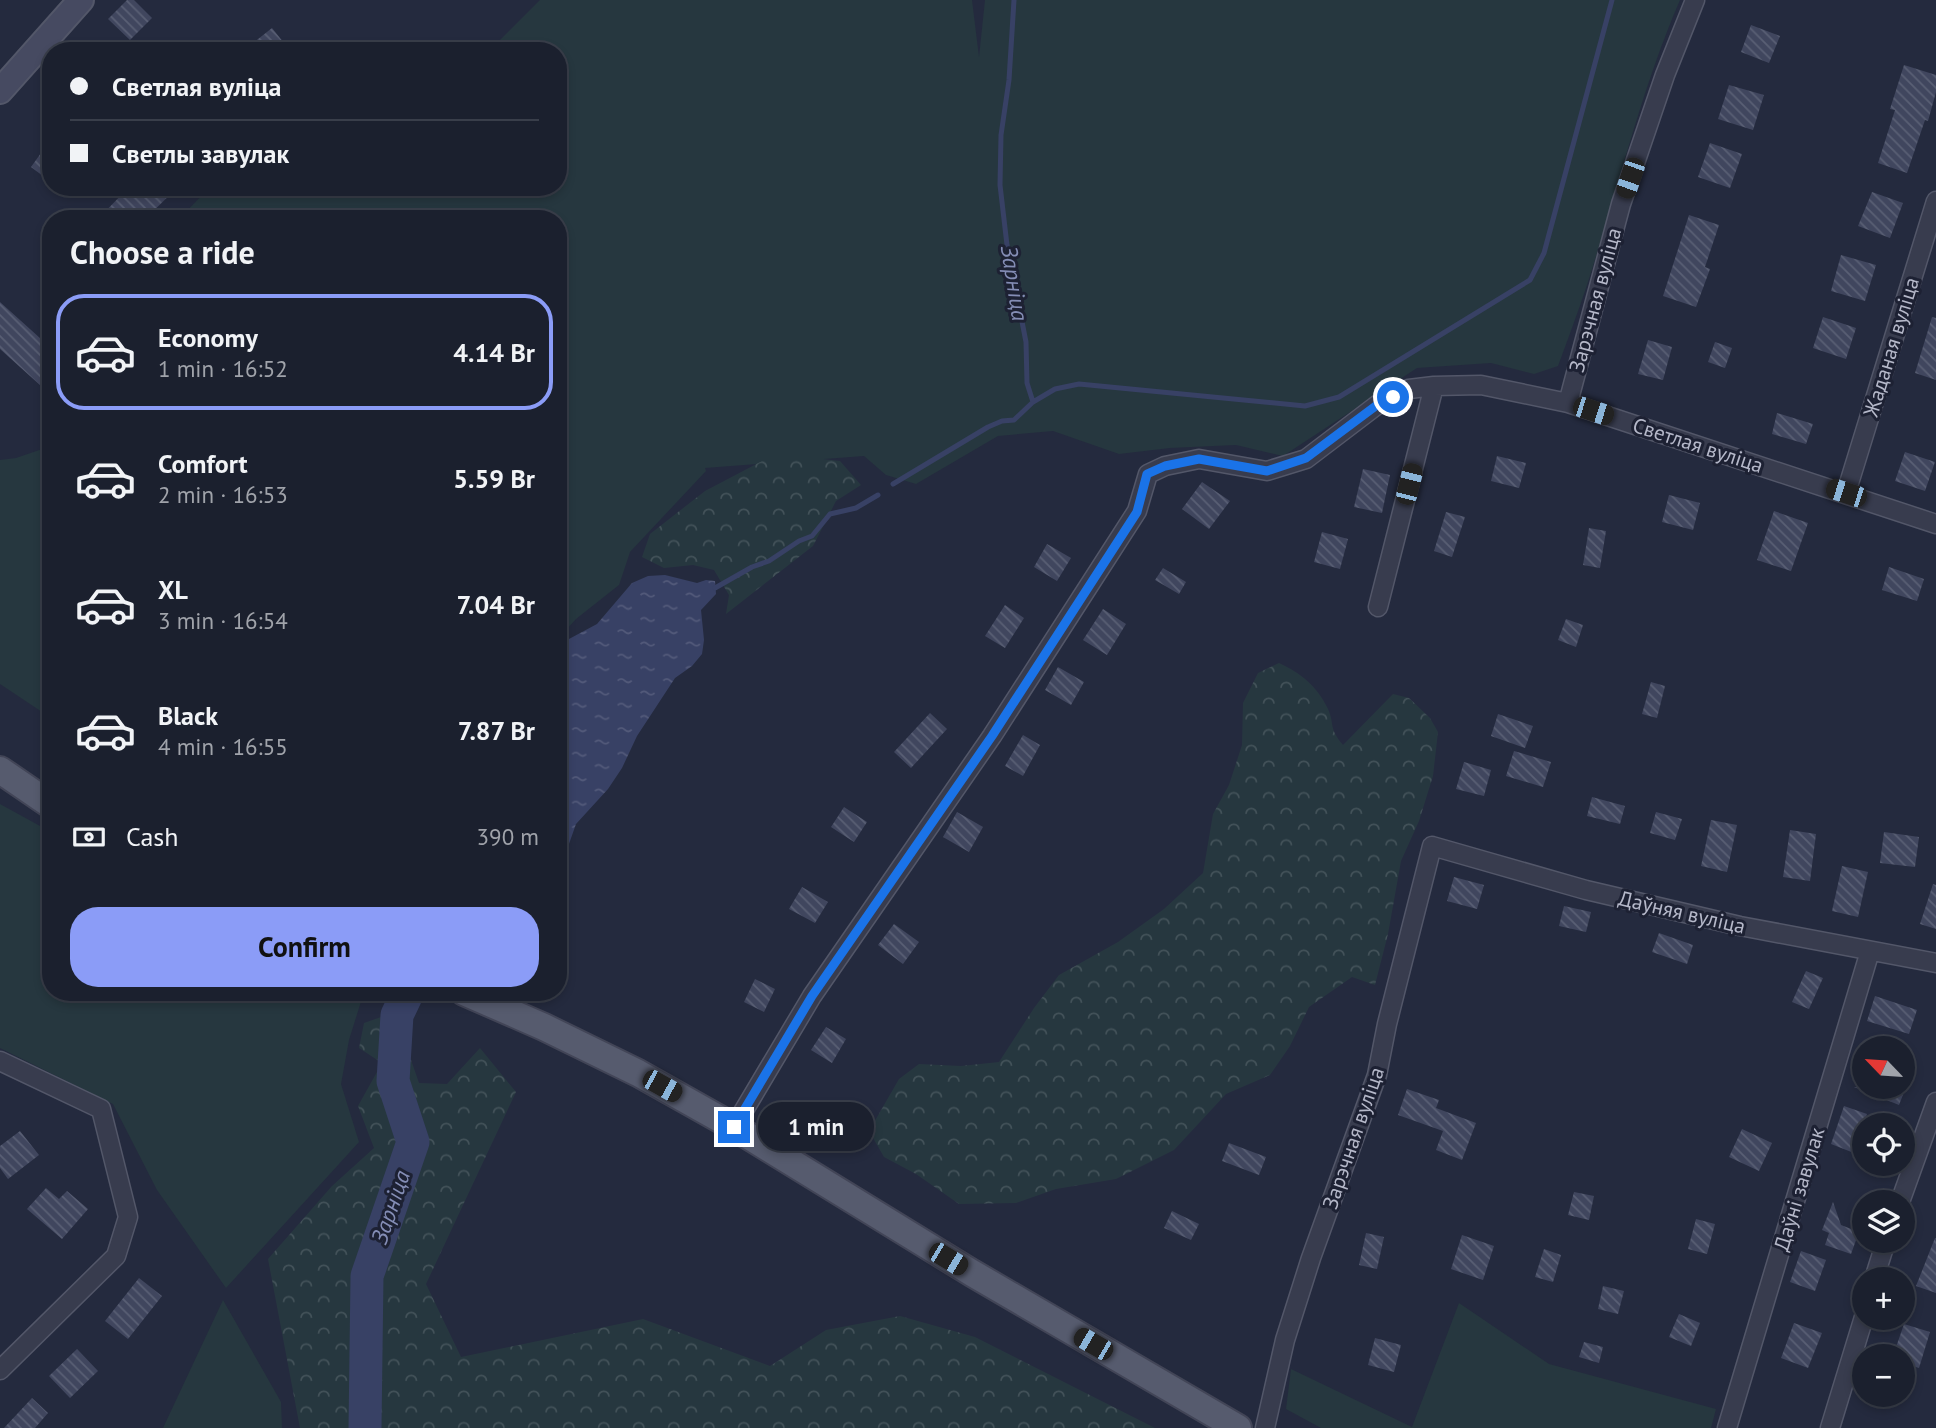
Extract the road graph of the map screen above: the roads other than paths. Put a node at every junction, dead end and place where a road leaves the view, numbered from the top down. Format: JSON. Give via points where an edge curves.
{"nodes":[{"id":1,"x":81,"y":0,"type":"edge"},
{"id":2,"x":1695,"y":0,"type":"edge"},
{"id":3,"x":44,"y":42,"type":"edge"},
{"id":4,"x":42,"y":44,"type":"edge"},
{"id":5,"x":0,"y":91,"type":"edge"},
{"id":6,"x":1936,"y":201,"type":"edge"},
{"id":7,"x":1434,"y":386,"type":"junction"},
{"id":8,"x":1568,"y":403,"type":"junction"},
{"id":9,"x":1846,"y":493,"type":"junction"},
{"id":10,"x":1936,"y":524,"type":"edge"},
{"id":11,"x":1378,"y":607,"type":"dead end"},
{"id":12,"x":0,"y":770,"type":"edge"},
{"id":13,"x":42,"y":799,"type":"edge"},
{"id":14,"x":1432,"y":846,"type":"joint"},
{"id":15,"x":1870,"y":951,"type":"junction"},
{"id":16,"x":1936,"y":963,"type":"edge"},
{"id":17,"x":485,"y":1001,"type":"edge"},
{"id":18,"x":0,"y":1061,"type":"edge"},
{"id":19,"x":1936,"y":1102,"type":"edge"},
{"id":20,"x":739,"y":1117,"type":"junction"},
{"id":21,"x":1904,"y":1190,"type":"edge"},
{"id":22,"x":1860,"y":1330,"type":"edge"},
{"id":23,"x":0,"y":1370,"type":"edge"},
{"id":24,"x":1238,"y":1428,"type":"edge"},
{"id":25,"x":1265,"y":1428,"type":"edge"},
{"id":26,"x":1727,"y":1428,"type":"edge"},
{"id":27,"x":1830,"y":1428,"type":"edge"}],
"edges":[{"from":1,"to":3,"type":"street"},
{"from":2,"to":8,"type":"street","name":"Зарэчная вуліца","via":[[1621,204]]},
{"from":4,"to":5,"type":"street"},
{"from":6,"to":9,"type":"street","name":"Жаданая вуліца"},
{"from":7,"to":8,"type":"street","name":"Светлая вуліца","via":[[1481,385]]},
{"from":7,"to":11,"type":"street"},
{"from":7,"to":20,"type":"street","name":"Светлая вуліца","via":[[1409,389],[1377,405],[1306,458],[1267,471],[1199,459],[1147,474],[1137,512],[992,736],[812,996]]},
{"from":8,"to":9,"type":"street","name":"Светлая вуліца"},
{"from":9,"to":10,"type":"street","name":"Светлая вуліца"},
{"from":12,"to":13,"type":"main road"},
{"from":14,"to":15,"type":"street","name":"Даўняя вуліца","via":[[1586,890]]},
{"from":14,"to":25,"type":"street","name":"Зарэчная вуліца","via":[[1377,1075],[1289,1328]]},
{"from":15,"to":16,"type":"street","name":"Даўняя вуліца"},
{"from":15,"to":26,"type":"street","name":"Даўні завулак"},
{"from":17,"to":20,"type":"main road"},
{"from":18,"to":23,"type":"street","via":[[101,1109],[128,1217],[117,1256]]},
{"from":19,"to":21,"type":"street"},
{"from":20,"to":24,"type":"main road","via":[[972,1273]]},
{"from":22,"to":27,"type":"street"}]}
